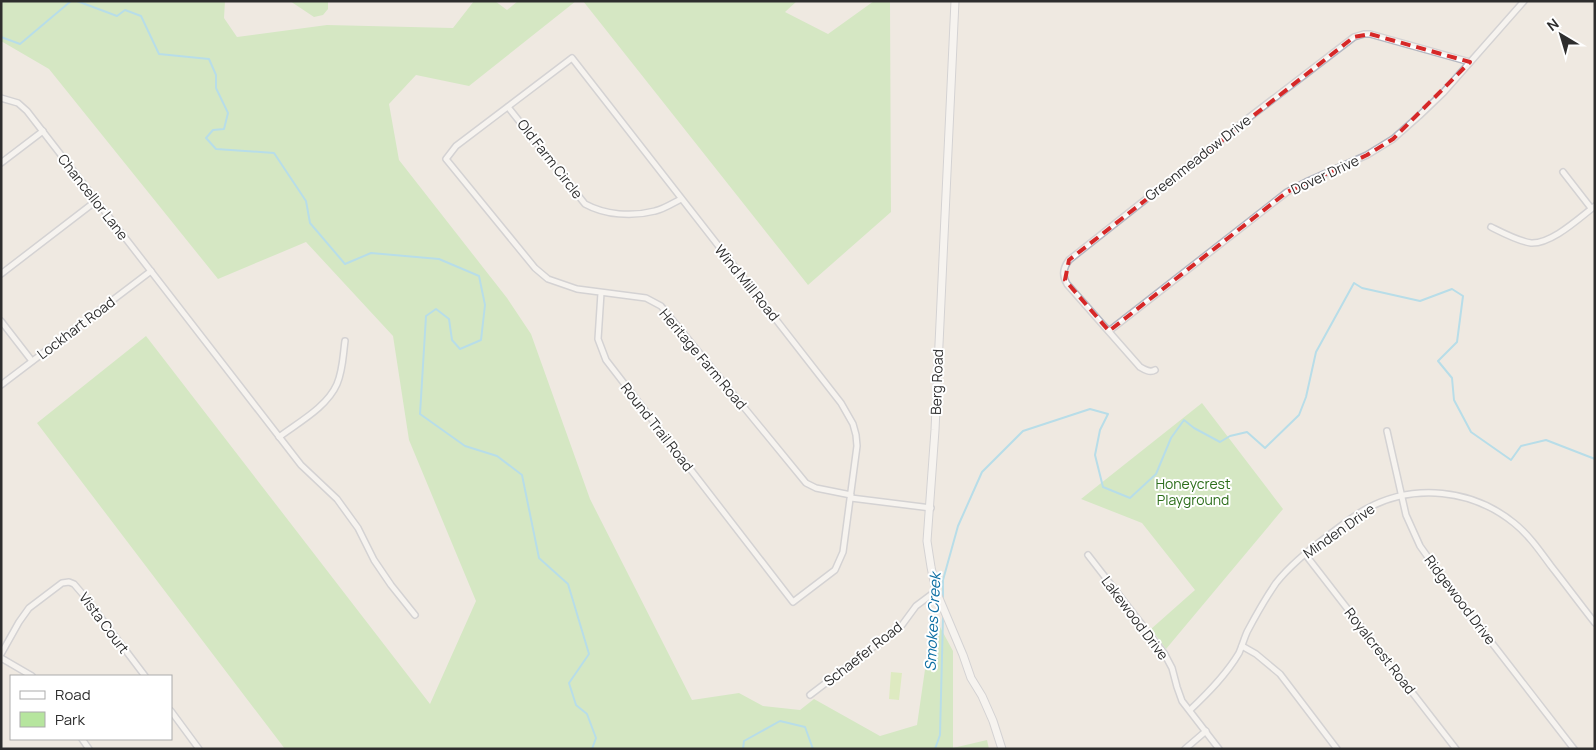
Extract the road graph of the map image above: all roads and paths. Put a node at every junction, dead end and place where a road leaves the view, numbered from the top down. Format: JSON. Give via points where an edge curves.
{"nodes":[{"id":1,"x":955,"y":1,"type":"edge"},
{"id":2,"x":1524,"y":1,"type":"edge"},
{"id":3,"x":1470,"y":62,"type":"junction"},
{"id":4,"x":1,"y":98,"type":"edge"},
{"id":5,"x":508,"y":107,"type":"junction"},
{"id":6,"x":42,"y":131,"type":"junction"},
{"id":7,"x":1,"y":163,"type":"edge"},
{"id":8,"x":1563,"y":172,"type":"dead end"},
{"id":9,"x":681,"y":199,"type":"junction"},
{"id":10,"x":96,"y":200,"type":"junction"},
{"id":11,"x":1593,"y":207,"type":"edge"},
{"id":12,"x":1491,"y":227,"type":"dead end"},
{"id":13,"x":151,"y":271,"type":"junction"},
{"id":14,"x":1,"y":274,"type":"edge"},
{"id":15,"x":601,"y":292,"type":"junction"},
{"id":16,"x":1,"y":321,"type":"edge"},
{"id":17,"x":1109,"y":331,"type":"junction"},
{"id":18,"x":345,"y":341,"type":"dead end"},
{"id":19,"x":32,"y":362,"type":"junction"},
{"id":20,"x":1155,"y":370,"type":"dead end"},
{"id":21,"x":1,"y":385,"type":"edge"},
{"id":22,"x":1387,"y":431,"type":"dead end"},
{"id":23,"x":279,"y":437,"type":"junction"},
{"id":24,"x":1401,"y":495,"type":"junction"},
{"id":25,"x":851,"y":497,"type":"junction"},
{"id":26,"x":931,"y":508,"type":"junction"},
{"id":27,"x":751,"y":548,"type":"joint"},
{"id":28,"x":1305,"y":554,"type":"junction"},
{"id":29,"x":1088,"y":555,"type":"dead end"},
{"id":30,"x":936,"y":591,"type":"junction"},
{"id":31,"x":415,"y":615,"type":"dead end"},
{"id":32,"x":1595,"y":623,"type":"edge"},
{"id":33,"x":1242,"y":646,"type":"junction"},
{"id":34,"x":1,"y":654,"type":"edge"},
{"id":35,"x":1,"y":658,"type":"edge"},
{"id":36,"x":30,"y":675,"type":"edge"},
{"id":37,"x":144,"y":675,"type":"edge"},
{"id":38,"x":810,"y":695,"type":"dead end"},
{"id":39,"x":1190,"y":710,"type":"junction"},
{"id":40,"x":172,"y":712,"type":"edge"},
{"id":41,"x":1206,"y":731,"type":"junction"},
{"id":42,"x":199,"y":749,"type":"edge"},
{"id":43,"x":1002,"y":749,"type":"edge"},
{"id":44,"x":1185,"y":749,"type":"edge"},
{"id":45,"x":1220,"y":749,"type":"edge"},
{"id":46,"x":1338,"y":749,"type":"edge"},
{"id":47,"x":1456,"y":749,"type":"edge"},
{"id":48,"x":1574,"y":749,"type":"edge"}],
"edges":[{"from":1,"to":26,"type":"street","name":"Berg Road"},
{"from":2,"to":3,"type":"street","name":"Dover Drive"},
{"from":3,"to":17,"type":"street","name":"Dover Drive","via":[[1427,109],[1393,139],[1367,155],[1287,192]]},
{"from":3,"to":17,"type":"street","name":"Greenmeadow Drive","via":[[1370,34],[1350,40],[1069,260],[1064,270],[1065,280]]},
{"from":4,"to":6,"type":"street","name":"Chancellor Lane","via":[[22,106]]},
{"from":5,"to":9,"type":"street","name":"Old Farm Circle","via":[[585,204],[597,211],[641,214]]},
{"from":5,"to":9,"type":"street","name":"Wind Mill Road","via":[[572,58]]},
{"from":5,"to":15,"type":"street","name":"Heritage Farm Road","via":[[456,146],[446,159],[535,268],[548,279],[577,289]]},
{"from":6,"to":7,"type":"street"},
{"from":6,"to":10,"type":"street","name":"Chancellor Lane"},
{"from":8,"to":11,"type":"street"},
{"from":9,"to":25,"type":"street","name":"Wind Mill Road","via":[[841,403],[853,424],[857,446]]},
{"from":10,"to":13,"type":"street","name":"Chancellor Lane"},
{"from":10,"to":14,"type":"street"},
{"from":11,"to":12,"type":"street","via":[[1558,234],[1538,242],[1525,241]]},
{"from":13,"to":19,"type":"street","name":"Lockhart Road"},
{"from":13,"to":23,"type":"street","name":"Chancellor Lane"},
{"from":15,"to":25,"type":"street","name":"Heritage Farm Road","via":[[646,298],[661,306],[806,483]]},
{"from":15,"to":27,"type":"street","name":"Round Trail Road","via":[[598,339],[606,360]]},
{"from":16,"to":19,"type":"street"},
{"from":17,"to":20,"type":"street","name":"Greenmeadow Drive","via":[[1140,367],[1146,371]]},
{"from":18,"to":23,"type":"street","via":[[339,379],[329,397]]},
{"from":19,"to":21,"type":"street","name":"Lockhart Road"},
{"from":22,"to":24,"type":"street","name":"Ridgewood Drive"},
{"from":23,"to":31,"type":"street","name":"Chancellor Lane","via":[[301,465],[337,500],[358,528],[374,560]]},
{"from":24,"to":28,"type":"street","name":"Minden Drive","via":[[1364,509]]},
{"from":24,"to":32,"type":"street","name":"Minden Drive","via":[[1425,492],[1463,496],[1504,516],[1528,537]]},
{"from":24,"to":48,"type":"street","name":"Ridgewood Drive","via":[[1410,526],[1432,564]]},
{"from":25,"to":26,"type":"street","name":"Heritage Farm Road"},
{"from":25,"to":27,"type":"street","name":"Wind Mill Road","via":[[843,552],[835,570],[794,602]]},
{"from":26,"to":30,"type":"street","name":"Berg Road","via":[[927,541]]},
{"from":28,"to":33,"type":"street","name":"Minden Drive","via":[[1268,595]]},
{"from":28,"to":47,"type":"street","name":"Royalcrest Road"},
{"from":29,"to":39,"type":"street","name":"Lakewood Drive","via":[[1168,660],[1179,694]]},
{"from":30,"to":38,"type":"street","name":"Schaefer Road","via":[[916,606],[902,625]]},
{"from":30,"to":43,"type":"street","name":"Berg Road"},
{"from":33,"to":39,"type":"street","name":"Minden Drive","via":[[1227,670]]},
{"from":33,"to":46,"type":"street","via":[[1280,674]]},
{"from":34,"to":37,"type":"street","name":"Vista Court","via":[[29,608],[62,583],[69,582],[86,598]]},
{"from":35,"to":36,"type":"street"},
{"from":39,"to":41,"type":"street"},
{"from":40,"to":42,"type":"street"},
{"from":41,"to":44,"type":"street"},
{"from":41,"to":45,"type":"street"}]}
